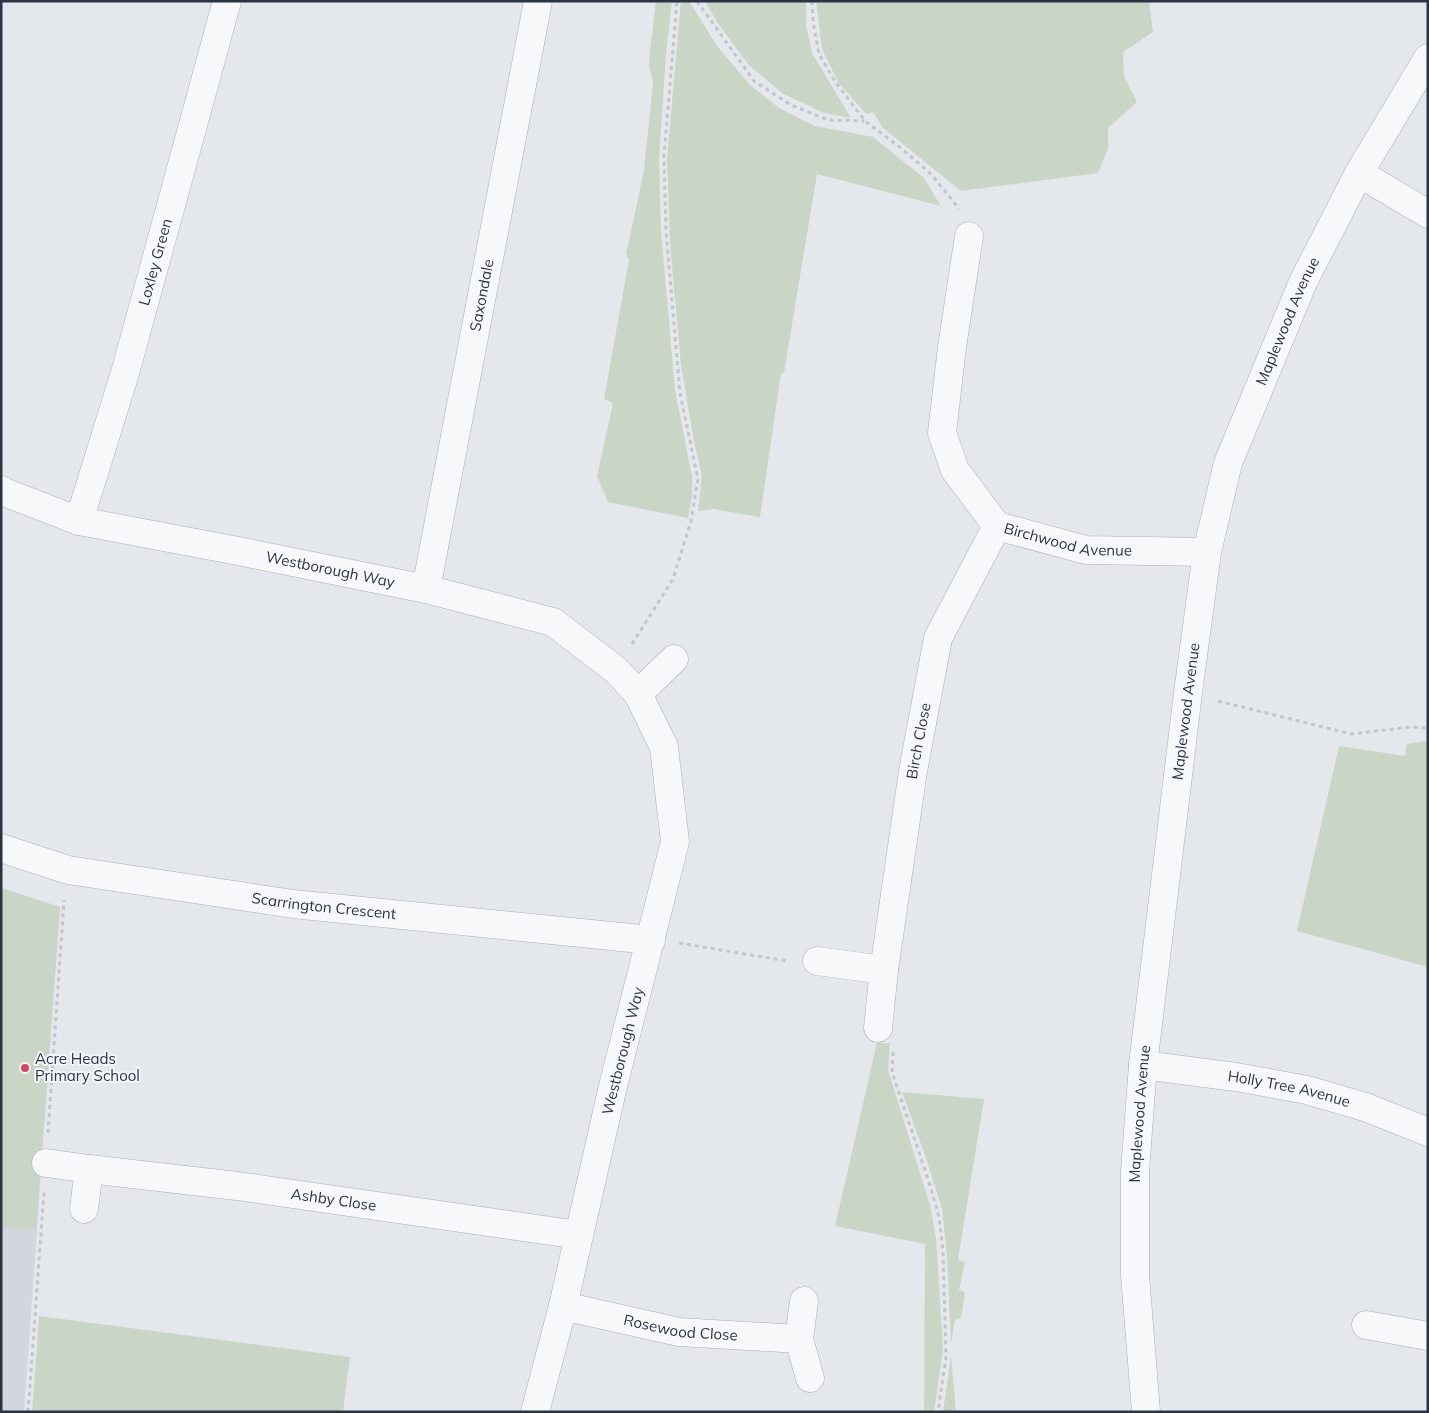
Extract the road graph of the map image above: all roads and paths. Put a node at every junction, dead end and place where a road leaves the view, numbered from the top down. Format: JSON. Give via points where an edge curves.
{"nodes":[{"id":1,"x":227,"y":1,"type":"edge"},
{"id":2,"x":538,"y":1,"type":"edge"},
{"id":3,"x":677,"y":1,"type":"edge"},
{"id":4,"x":697,"y":1,"type":"edge"},
{"id":5,"x":812,"y":1,"type":"edge"},
{"id":6,"x":1428,"y":58,"type":"edge"},
{"id":7,"x":865,"y":121,"type":"junction"},
{"id":8,"x":1359,"y":173,"type":"junction"},
{"id":9,"x":1428,"y":214,"type":"edge"},
{"id":10,"x":969,"y":236,"type":"joint"},
{"id":11,"x":1,"y":490,"type":"edge"},
{"id":12,"x":79,"y":521,"type":"junction"},
{"id":13,"x":997,"y":526,"type":"junction"},
{"id":14,"x":1208,"y":552,"type":"junction"},
{"id":15,"x":426,"y":589,"type":"junction"},
{"id":16,"x":674,"y":659,"type":"dead end"},
{"id":17,"x":616,"y":670,"type":"junction"},
{"id":18,"x":1188,"y":693,"type":"junction"},
{"id":19,"x":638,"y":694,"type":"junction"},
{"id":20,"x":1428,"y":728,"type":"edge"},
{"id":21,"x":1,"y":848,"type":"edge"},
{"id":22,"x":651,"y":940,"type":"junction"},
{"id":23,"x":817,"y":961,"type":"joint"},
{"id":24,"x":884,"y":970,"type":"junction"},
{"id":25,"x":878,"y":1028,"type":"joint"},
{"id":26,"x":1143,"y":1065,"type":"junction"},
{"id":27,"x":1428,"y":1132,"type":"edge"},
{"id":28,"x":46,"y":1163,"type":"dead end"},
{"id":29,"x":89,"y":1169,"type":"junction"},
{"id":30,"x":84,"y":1209,"type":"dead end"},
{"id":31,"x":579,"y":1235,"type":"junction"},
{"id":32,"x":804,"y":1301,"type":"dead end"},
{"id":33,"x":563,"y":1306,"type":"junction"},
{"id":34,"x":1366,"y":1325,"type":"dead end"},
{"id":35,"x":1428,"y":1336,"type":"edge"},
{"id":36,"x":799,"y":1339,"type":"junction"},
{"id":37,"x":810,"y":1378,"type":"dead end"},
{"id":38,"x":535,"y":1412,"type":"edge"},
{"id":39,"x":938,"y":1412,"type":"edge"},
{"id":40,"x":1146,"y":1412,"type":"edge"}],
"edges":[{"from":1,"to":12,"type":"street","name":"Loxley Green","via":[[125,373]]},
{"from":2,"to":15,"type":"street","name":"Saxondale"},
{"from":3,"to":17,"type":"path","via":[[664,156],[666,231],[680,393],[698,479],[692,521],[673,579]]},
{"from":4,"to":7,"type":"path","via":[[754,81],[790,105],[828,120]]},
{"from":5,"to":7,"type":"path","via":[[819,54]]},
{"from":6,"to":8,"type":"street","name":"Maplewood Avenue"},
{"from":7,"to":10,"type":"path","via":[[929,172],[961,212]]},
{"from":8,"to":9,"type":"street"},
{"from":8,"to":14,"type":"street","name":"Maplewood Avenue","via":[[1303,282],[1228,463]]},
{"from":10,"to":13,"type":"street","name":"Birchwood Avenue","via":[[942,433],[955,470]]},
{"from":11,"to":12,"type":"street","name":"Westborough Way"},
{"from":12,"to":15,"type":"street","name":"Westborough Way"},
{"from":13,"to":14,"type":"street","name":"Birchwood Avenue","via":[[1086,550]]},
{"from":13,"to":24,"type":"street","name":"Birch Close","via":[[938,638],[913,771]]},
{"from":14,"to":18,"type":"street","name":"Maplewood Avenue"},
{"from":15,"to":17,"type":"street","name":"Westborough Way","via":[[553,622]]},
{"from":16,"to":19,"type":"street"},
{"from":17,"to":19,"type":"street","name":"Westborough Way"},
{"from":18,"to":20,"type":"path","via":[[1351,734]]},
{"from":18,"to":26,"type":"street","name":"Maplewood Avenue"},
{"from":19,"to":22,"type":"street","name":"Westborough Way","via":[[664,747],[675,842]]},
{"from":21,"to":22,"type":"street","name":"Scarrington Crescent","via":[[68,870],[293,904]]},
{"from":22,"to":23,"type":"path","via":[[801,964]]},
{"from":22,"to":31,"type":"street","name":"Westborough Way"},
{"from":23,"to":24,"type":"street"},
{"from":24,"to":25,"type":"street","name":"Birch Close"},
{"from":25,"to":39,"type":"path","via":[[894,1038],[892,1072],[939,1217],[946,1357]]},
{"from":26,"to":27,"type":"street","name":"Holly Tree Avenue","via":[[1307,1090],[1365,1107]]},
{"from":26,"to":40,"type":"street","name":"Maplewood Avenue","via":[[1135,1171],[1135,1276]]},
{"from":28,"to":29,"type":"street","name":"Ashby Close"},
{"from":29,"to":30,"type":"street"},
{"from":29,"to":31,"type":"street","name":"Ashby Close","via":[[237,1186]]},
{"from":31,"to":33,"type":"street","name":"Westborough Way"},
{"from":32,"to":36,"type":"street"},
{"from":33,"to":36,"type":"street","name":"Rosewood Close","via":[[679,1332]]},
{"from":33,"to":38,"type":"street","name":"Westborough Way"},
{"from":34,"to":35,"type":"street"},
{"from":36,"to":37,"type":"street"}]}
